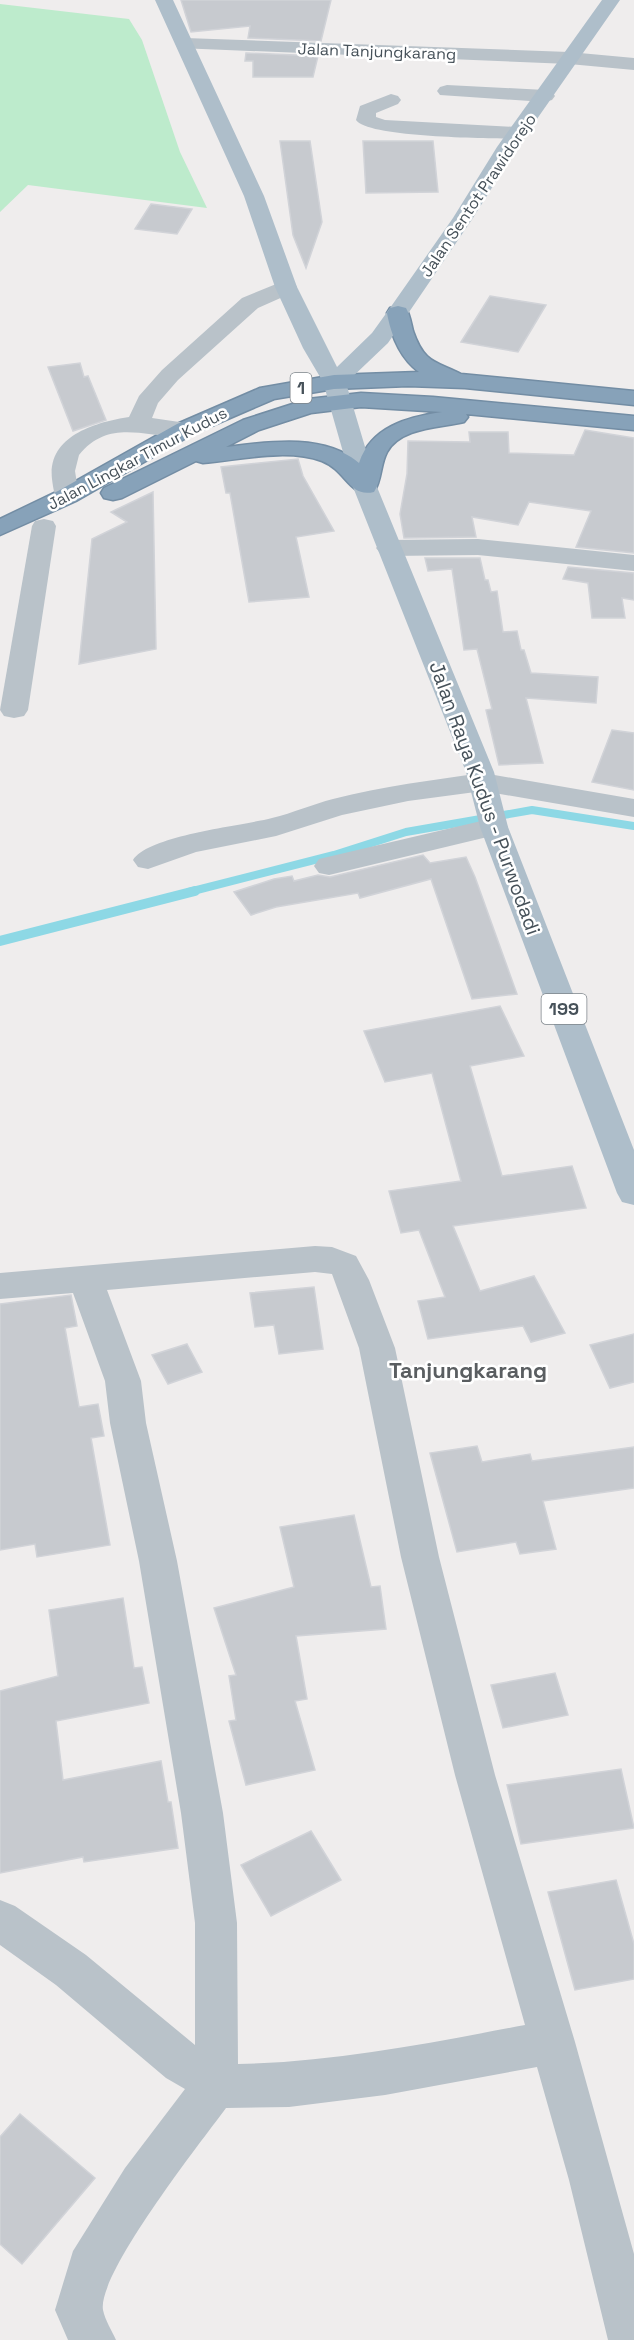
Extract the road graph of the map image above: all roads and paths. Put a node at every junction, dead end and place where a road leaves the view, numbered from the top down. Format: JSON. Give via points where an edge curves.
{"nodes":[{"id":1,"x":164,"y":0,"type":"edge"},
{"id":2,"x":611,"y":0,"type":"edge"},
{"id":3,"x":186,"y":44,"type":"junction"},
{"id":4,"x":568,"y":58,"type":"junction"},
{"id":5,"x":634,"y":64,"type":"edge"},
{"id":6,"x":447,"y":91,"type":"dead end"},
{"id":7,"x":545,"y":96,"type":"junction"},
{"id":8,"x":391,"y":100,"type":"dead end"},
{"id":9,"x":517,"y":133,"type":"junction"},
{"id":10,"x":282,"y":289,"type":"junction"},
{"id":11,"x":398,"y":313,"type":"junction"},
{"id":12,"x":465,"y":381,"type":"junction"},
{"id":13,"x":336,"y":392,"type":"junction"},
{"id":14,"x":634,"y":398,"type":"edge"},
{"id":15,"x":555,"y":415,"type":"junction"},
{"id":16,"x":634,"y":423,"type":"edge"},
{"id":17,"x":138,"y":424,"type":"junction"},
{"id":18,"x":185,"y":429,"type":"junction"},
{"id":19,"x":186,"y":457,"type":"junction"},
{"id":20,"x":364,"y":487,"type":"junction"},
{"id":21,"x":67,"y":496,"type":"junction"},
{"id":22,"x":44,"y":526,"type":"junction"},
{"id":23,"x":0,"y":528,"type":"edge"},
{"id":24,"x":0,"y":548,"type":"edge"},
{"id":25,"x":389,"y":548,"type":"junction"},
{"id":26,"x":634,"y":563,"type":"edge"},
{"id":27,"x":14,"y":710,"type":"dead end"},
{"id":28,"x":484,"y":787,"type":"junction"},
{"id":29,"x":634,"y":808,"type":"edge"},
{"id":30,"x":494,"y":826,"type":"junction"},
{"id":31,"x":148,"y":860,"type":"dead end"},
{"id":32,"x":329,"y":866,"type":"dead end"},
{"id":33,"x":634,"y":1193,"type":"edge"},
{"id":34,"x":85,"y":1278,"type":"junction"},
{"id":35,"x":0,"y":1286,"type":"edge"},
{"id":36,"x":0,"y":1920,"type":"edge"},
{"id":37,"x":553,"y":2042,"type":"junction"},
{"id":38,"x":216,"y":2084,"type":"junction"},
{"id":39,"x":93,"y":2340,"type":"edge"},
{"id":40,"x":632,"y":2340,"type":"edge"}],
"edges":[{"from":1,"to":3,"type":"main road","name":"Jalan Raya Kudus - Purwodadi"},
{"from":2,"to":4,"type":"main road","name":"Jalan Sentot Prawidorejo"},
{"from":3,"to":4,"type":"street","name":"Jalan Tanjungkarang"},
{"from":3,"to":10,"type":"main road","name":"Jalan Raya Kudus - Purwodadi","via":[[254,196]]},
{"from":4,"to":5,"type":"street","name":"Jalan Tanjungkarang"},
{"from":4,"to":7,"type":"main road","name":"Jalan Sentot Prawidorejo"},
{"from":6,"to":7,"type":"street"},
{"from":7,"to":9,"type":"main road","name":"Jalan Sentot Prawidorejo"},
{"from":8,"to":9,"type":"street","via":[[367,110],[366,120],[383,126]]},
{"from":9,"to":11,"type":"main road","name":"Jalan Sentot Prawidorejo"},
{"from":10,"to":13,"type":"main road","name":"Jalan Raya Kudus - Purwodadi"},
{"from":10,"to":17,"type":"street","via":[[249,303],[170,375],[147,401]]},
{"from":11,"to":12,"type":"highway","via":[[400,328],[417,360],[430,371]]},
{"from":11,"to":13,"type":"main road","name":"Jalan Sentot Prawidorejo"},
{"from":12,"to":13,"type":"highway","name":"Jalan Lingkar Timur Kudus","number":"1","via":[[408,379]]},
{"from":12,"to":14,"type":"highway","name":"Jalan Lingkar Timur Kudus","number":"1"},
{"from":13,"to":15,"type":"highway","name":"Jalan Lingkar Timur Kudus","number":"1","via":[[361,400]]},
{"from":13,"to":18,"type":"highway","name":"Jalan Lingkar Timur Kudus","number":"1","via":[[268,393]]},
{"from":13,"to":19,"type":"highway","name":"Jalan Lingkar Timur Kudus","number":"1","via":[[251,425]]},
{"from":13,"to":20,"type":"main road","name":"Jalan Raya Kudus - Purwodadi","number":"199"},
{"from":15,"to":16,"type":"highway","name":"Jalan Lingkar Timur Kudus","number":"1"},
{"from":15,"to":20,"type":"highway","via":[[434,419],[401,430],[378,446]]},
{"from":17,"to":18,"type":"street"},
{"from":17,"to":21,"type":"street","via":[[105,430],[76,442],[64,460]]},
{"from":18,"to":21,"type":"highway","name":"Jalan Lingkar Timur Kudus","number":"1"},
{"from":19,"to":20,"type":"highway","via":[[300,449],[328,455],[348,465]]},
{"from":19,"to":22,"type":"highway","name":"Jalan Lingkar Timur Kudus","number":"1"},
{"from":20,"to":25,"type":"main road","name":"Jalan Raya Kudus - Purwodadi","number":"199"},
{"from":21,"to":23,"type":"highway","name":"Jalan Lingkar Timur Kudus","number":"1"},
{"from":22,"to":24,"type":"highway","name":"Jalan Lingkar Timur Kudus","number":"1"},
{"from":22,"to":27,"type":"street"},
{"from":25,"to":26,"type":"street","via":[[478,547]]},
{"from":25,"to":28,"type":"main road","name":"Jalan Raya Kudus - Purwodadi","number":"199"},
{"from":28,"to":29,"type":"street"},
{"from":28,"to":30,"type":"main road","name":"Jalan Raya Kudus - Purwodadi","number":"199"},
{"from":28,"to":31,"type":"street","via":[[408,792],[336,807],[276,827],[186,845]]},
{"from":30,"to":32,"type":"street"},
{"from":30,"to":33,"type":"main road","name":"Jalan Raya Kudus - Purwodadi","number":"199"},
{"from":34,"to":35,"type":"street"},
{"from":34,"to":37,"type":"street","via":[[315,1259],[344,1265],[377,1348],[420,1557],[469,1752]]},
{"from":34,"to":38,"type":"street","via":[[123,1381],[202,1813],[216,1923]]},
{"from":36,"to":38,"type":"street","via":[[71,1970],[182,2063]]},
{"from":37,"to":38,"type":"street","via":[[385,2073],[262,2087]]},
{"from":37,"to":40,"type":"street"},
{"from":38,"to":39,"type":"street","via":[[141,2184],[90,2268],[80,2310]]}]}
